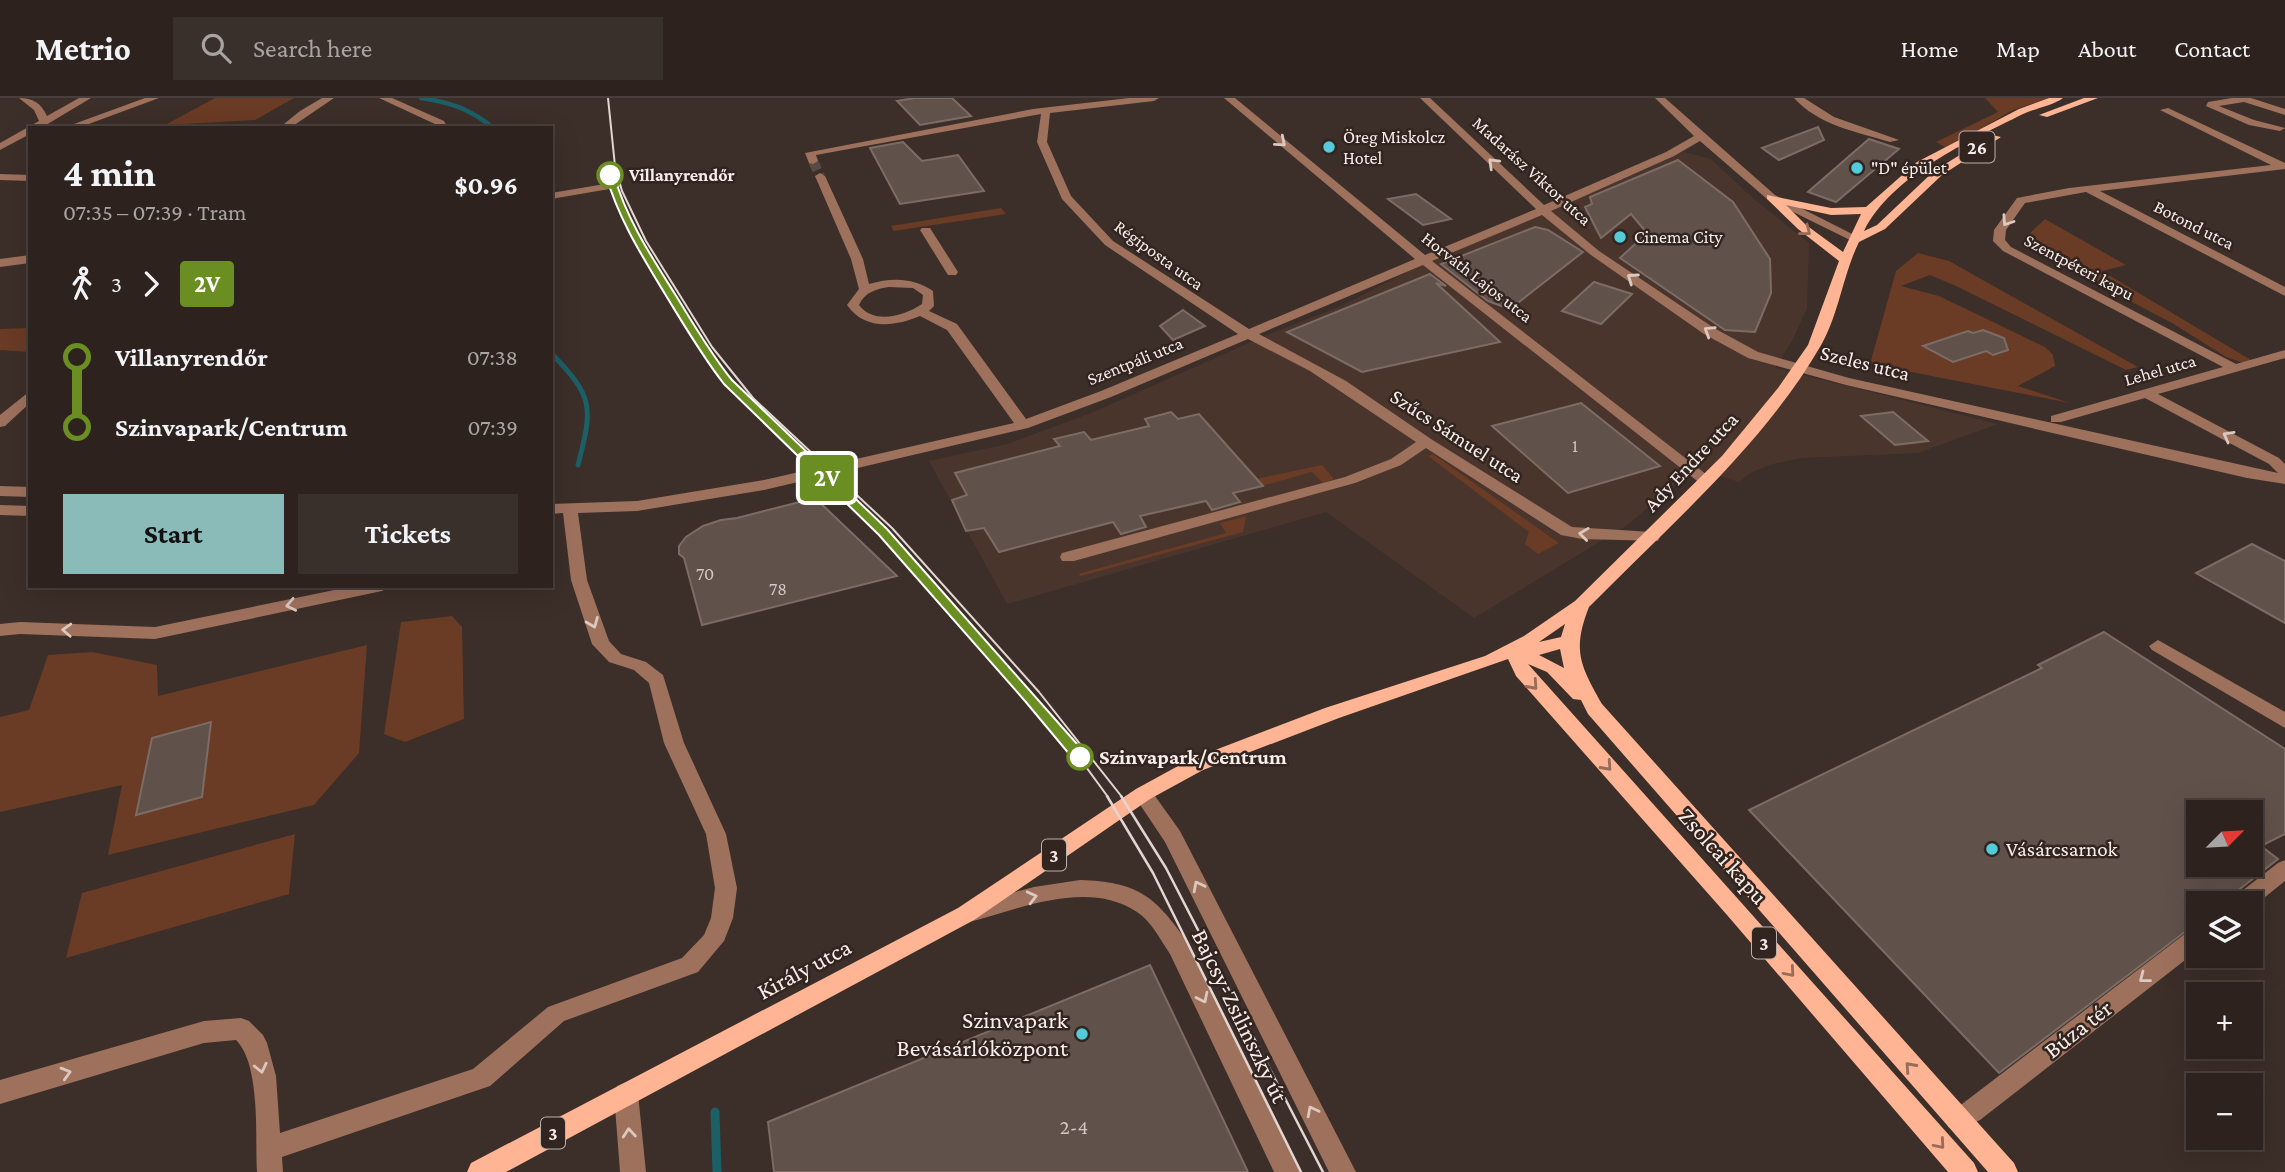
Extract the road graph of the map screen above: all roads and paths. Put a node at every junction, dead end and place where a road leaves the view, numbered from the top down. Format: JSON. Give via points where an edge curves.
{"nodes":[{"id":1,"x":24,"y":98,"type":"edge"},
{"id":2,"x":86,"y":98,"type":"edge"},
{"id":3,"x":153,"y":98,"type":"edge"},
{"id":4,"x":328,"y":98,"type":"edge"},
{"id":5,"x":384,"y":98,"type":"edge"},
{"id":6,"x":1154,"y":98,"type":"edge"},
{"id":7,"x":1229,"y":98,"type":"edge"},
{"id":8,"x":1425,"y":98,"type":"edge"},
{"id":9,"x":1660,"y":98,"type":"edge"},
{"id":10,"x":1678,"y":98,"type":"edge"},
{"id":11,"x":1799,"y":98,"type":"edge"},
{"id":12,"x":2058,"y":98,"type":"edge"},
{"id":13,"x":2093,"y":98,"type":"edge"},
{"id":14,"x":1046,"y":110,"type":"junction"},
{"id":15,"x":2165,"y":110,"type":"dead end"},
{"id":16,"x":2285,"y":112,"type":"edge"},
{"id":17,"x":44,"y":121,"type":"junction"},
{"id":18,"x":1686,"y":124,"type":"junction"},
{"id":19,"x":36,"y":126,"type":"edge"},
{"id":20,"x":74,"y":126,"type":"edge"},
{"id":21,"x":287,"y":126,"type":"edge"},
{"id":22,"x":442,"y":126,"type":"edge"},
{"id":23,"x":2283,"y":128,"type":"edge"},
{"id":24,"x":28,"y":131,"type":"edge"},
{"id":25,"x":1700,"y":137,"type":"junction"},
{"id":26,"x":1894,"y":140,"type":"dead end"},
{"id":27,"x":28,"y":141,"type":"edge"},
{"id":28,"x":0,"y":148,"type":"edge"},
{"id":29,"x":1670,"y":154,"type":"junction"},
{"id":30,"x":812,"y":157,"type":"dead end"},
{"id":31,"x":1724,"y":158,"type":"junction"},
{"id":32,"x":2284,"y":167,"type":"edge"},
{"id":33,"x":0,"y":177,"type":"edge"},
{"id":34,"x":820,"y":177,"type":"tunnel mouth"},
{"id":35,"x":28,"y":178,"type":"edge"},
{"id":36,"x":617,"y":185,"type":"dead end"},
{"id":37,"x":2088,"y":189,"type":"junction"},
{"id":38,"x":553,"y":196,"type":"edge"},
{"id":39,"x":1771,"y":197,"type":"junction"},
{"id":40,"x":1543,"y":210,"type":"junction"},
{"id":41,"x":1869,"y":210,"type":"junction"},
{"id":42,"x":926,"y":230,"type":"dead end"},
{"id":43,"x":1856,"y":239,"type":"junction"},
{"id":44,"x":1417,"y":255,"type":"junction"},
{"id":45,"x":28,"y":259,"type":"edge"},
{"id":46,"x":1846,"y":260,"type":"junction"},
{"id":47,"x":0,"y":263,"type":"edge"},
{"id":48,"x":952,"y":272,"type":"dead end"},
{"id":49,"x":865,"y":290,"type":"junction"},
{"id":50,"x":2285,"y":292,"type":"edge"},
{"id":51,"x":921,"y":312,"type":"junction"},
{"id":52,"x":1248,"y":334,"type":"junction"},
{"id":53,"x":2285,"y":354,"type":"edge"},
{"id":54,"x":1799,"y":368,"type":"junction"},
{"id":55,"x":2236,"y":369,"type":"junction"},
{"id":56,"x":2147,"y":394,"type":"junction"},
{"id":57,"x":28,"y":397,"type":"edge"},
{"id":58,"x":0,"y":423,"type":"edge"},
{"id":59,"x":2055,"y":424,"type":"junction"},
{"id":60,"x":1023,"y":425,"type":"junction"},
{"id":61,"x":1426,"y":442,"type":"junction"},
{"id":62,"x":2285,"y":476,"type":"edge"},
{"id":63,"x":1706,"y":481,"type":"junction"},
{"id":64,"x":0,"y":491,"type":"edge"},
{"id":65,"x":28,"y":492,"type":"edge"},
{"id":66,"x":553,"y":509,"type":"edge"},
{"id":67,"x":570,"y":509,"type":"junction"},
{"id":68,"x":0,"y":510,"type":"edge"},
{"id":69,"x":28,"y":511,"type":"edge"},
{"id":70,"x":1652,"y":537,"type":"junction"},
{"id":71,"x":1068,"y":557,"type":"dead end"},
{"id":72,"x":372,"y":588,"type":"edge"},
{"id":73,"x":1581,"y":605,"type":"junction"},
{"id":74,"x":0,"y":630,"type":"edge"},
{"id":75,"x":1567,"y":641,"type":"junction"},
{"id":76,"x":2158,"y":646,"type":"dead end"},
{"id":77,"x":1513,"y":650,"type":"junction"},
{"id":78,"x":1595,"y":709,"type":"junction"},
{"id":79,"x":2285,"y":720,"type":"edge"},
{"id":80,"x":1143,"y":794,"type":"junction"},
{"id":81,"x":2285,"y":869,"type":"edge"},
{"id":82,"x":2257,"y":891,"type":"edge"},
{"id":83,"x":966,"y":914,"type":"junction"},
{"id":84,"x":2186,"y":946,"type":"edge"},
{"id":85,"x":0,"y":1092,"type":"edge"},
{"id":86,"x":626,"y":1094,"type":"junction"},
{"id":87,"x":1957,"y":1119,"type":"junction"},
{"id":88,"x":270,"y":1161,"type":"edge"},
{"id":89,"x":480,"y":1172,"type":"edge"},
{"id":90,"x":633,"y":1172,"type":"edge"},
{"id":91,"x":1287,"y":1172,"type":"edge"},
{"id":92,"x":1343,"y":1172,"type":"edge"},
{"id":93,"x":1965,"y":1172,"type":"edge"},
{"id":94,"x":2005,"y":1172,"type":"edge"}],
"edges":[{"from":1,"to":17,"type":"street","via":[[38,108]]},
{"from":2,"to":17,"type":"street"},
{"from":3,"to":20,"type":"street"},
{"from":4,"to":21,"type":"street"},
{"from":5,"to":22,"type":"street"},
{"from":6,"to":14,"type":"street"},
{"from":7,"to":44,"type":"street","name":"Horváth Lajos utca","one_way":true},
{"from":40,"to":8,"type":"street","name":"Madarász Viktor utca","one_way":true},
{"from":9,"to":18,"type":"street"},
{"from":10,"to":18,"type":"street","via":[[1687,114]]},
{"from":11,"to":26,"type":"street","via":[[1821,114]]},
{"from":12,"to":41,"type":"main road","number":"26","via":[[2021,111],[1921,163]]},
{"from":13,"to":43,"type":"main road","number":"26","via":[[1976,148],[1938,173],[1881,227]]},
{"from":14,"to":30,"type":"street"},
{"from":14,"to":52,"type":"street","name":"Régiposta utca","via":[[1042,142],[1077,211],[1109,243]]},
{"from":15,"to":32,"type":"street"},
{"from":16,"to":23,"type":"street","via":[[2245,99],[2211,104],[2252,123]]},
{"from":17,"to":19,"type":"street"},
{"from":18,"to":25,"type":"street"},
{"from":24,"to":28,"type":"street"},
{"from":25,"to":29,"type":"street","name":"Szentpáli utca"},
{"from":25,"to":31,"type":"street"},
{"from":27,"to":28,"type":"street"},
{"from":29,"to":31,"type":"street"},
{"from":29,"to":40,"type":"street","name":"Szentpáli utca"},
{"from":31,"to":39,"type":"street"},
{"from":32,"to":37,"type":"street","name":"Szentpéteri kapu"},
{"from":33,"to":35,"type":"street"},
{"from":34,"to":49,"type":"street","via":[[857,259]]},
{"from":36,"to":38,"type":"street"},
{"from":37,"to":50,"type":"street","name":"Botond utca"},
{"from":37,"to":55,"type":"street","name":"Szentpéteri kapu","one_way":true,"via":[[2021,200],[2000,230],[1999,241]]},
{"from":39,"to":41,"type":"main road","via":[[1836,213]]},
{"from":39,"to":43,"type":"street"},
{"from":39,"to":46,"type":"main road","one_way":true,"via":[[1794,221]]},
{"from":40,"to":44,"type":"street","name":"Szentpáli utca"},
{"from":54,"to":40,"type":"street","name":"Madarász Viktor utca","one_way":true,"via":[[1761,359],[1709,331],[1595,253]]},
{"from":41,"to":43,"type":"main road","number":"26"},
{"from":42,"to":48,"type":"street"},
{"from":43,"to":46,"type":"main road","number":"26"},
{"from":44,"to":52,"type":"street","name":"Szentpáli utca"},
{"from":44,"to":63,"type":"street","name":"Horváth Lajos utca"},
{"from":45,"to":47,"type":"street"},
{"from":46,"to":54,"type":"main road","name":"Ady Endre utca","number":"26","via":[[1815,345]]},
{"from":49,"to":51,"type":"street","via":[[895,283],[916,285],[929,294]]},
{"from":49,"to":51,"type":"street","via":[[853,305],[869,318],[902,318]]},
{"from":51,"to":60,"type":"street","via":[[952,327]]},
{"from":52,"to":60,"type":"street","name":"Szentpáli utca"},
{"from":52,"to":61,"type":"street","name":"Szűcs Sámuel utca","via":[[1315,368]]},
{"from":53,"to":55,"type":"street","name":"Lehel utca"},
{"from":54,"to":59,"type":"street","name":"Szeles utca","via":[[1846,382]]},
{"from":54,"to":63,"type":"main road","name":"Ady Endre utca","number":"26"},
{"from":55,"to":56,"type":"street","name":"Lehel utca"},
{"from":56,"to":59,"type":"street","name":"Lehel utca"},
{"from":62,"to":56,"type":"street","name":"Szeles utca","one_way":true,"via":[[2274,461]]},
{"from":57,"to":58,"type":"street"},
{"from":59,"to":62,"type":"street","name":"Szeles utca","via":[[2247,473]]},
{"from":60,"to":67,"type":"street","name":"Szentpáli utca","via":[[764,485],[637,506]]},
{"from":70,"to":61,"type":"street","name":"Szűcs Sámuel utca","one_way":true,"via":[[1567,531]]},
{"from":61,"to":71,"type":"street","via":[[1396,462],[1350,480]]},
{"from":63,"to":70,"type":"main road","name":"Ady Endre utca","number":"26"},
{"from":64,"to":65,"type":"street"},
{"from":66,"to":67,"type":"street","name":"Szentpáli utca"},
{"from":67,"to":88,"type":"street","one_way":true,"via":[[575,557],[601,644],[615,658],[640,666],[657,680],[674,743],[716,834],[726,888],[713,942],[690,965],[556,1014],[481,1078]]},
{"from":68,"to":69,"type":"street"},
{"from":70,"to":73,"type":"main road","name":"Ady Endre utca","number":"26"},
{"from":72,"to":74,"type":"street","one_way":true,"via":[[155,633]]},
{"from":73,"to":75,"type":"main road"},
{"from":73,"to":77,"type":"main road","name":"Ady Endre utca","number":"26"},
{"from":75,"to":77,"type":"main road","name":"Ady Endre utca"},
{"from":75,"to":78,"type":"main road","via":[[1567,654]]},
{"from":76,"to":79,"type":"street"},
{"from":77,"to":78,"type":"main road","number":"3","via":[[1553,668]]},
{"from":77,"to":80,"type":"main road","name":"Ady Endre utca","number":"3","via":[[1221,754]]},
{"from":77,"to":93,"type":"main road","name":"Zsolcai kapu","number":"3","one_way":true,"via":[[1522,672]]},
{"from":87,"to":78,"type":"main road","name":"Zsolcai kapu","number":"3","one_way":true},
{"from":80,"to":83,"type":"main road","name":"Király utca","number":"3"},
{"from":92,"to":80,"type":"street","name":"Bajcsy-Zsilinszky út","one_way":true,"via":[[1178,845]]},
{"from":81,"to":82,"type":"street"},
{"from":83,"to":86,"type":"main road","name":"Király utca","number":"3"},
{"from":83,"to":91,"type":"street","name":"Bajcsy-Zsilinszky út","one_way":true,"via":[[1076,889],[1121,893],[1145,905],[1178,947]]},
{"from":84,"to":87,"type":"street","name":"Búza tér","one_way":true},
{"from":85,"to":88,"type":"street","one_way":true,"via":[[204,1032],[242,1029],[255,1043],[264,1076]]},
{"from":86,"to":89,"type":"main road","name":"Király utca","number":"3"},
{"from":90,"to":86,"type":"street","one_way":true},
{"from":87,"to":94,"type":"main road","name":"Zsolcai kapu","number":"3"}]}
